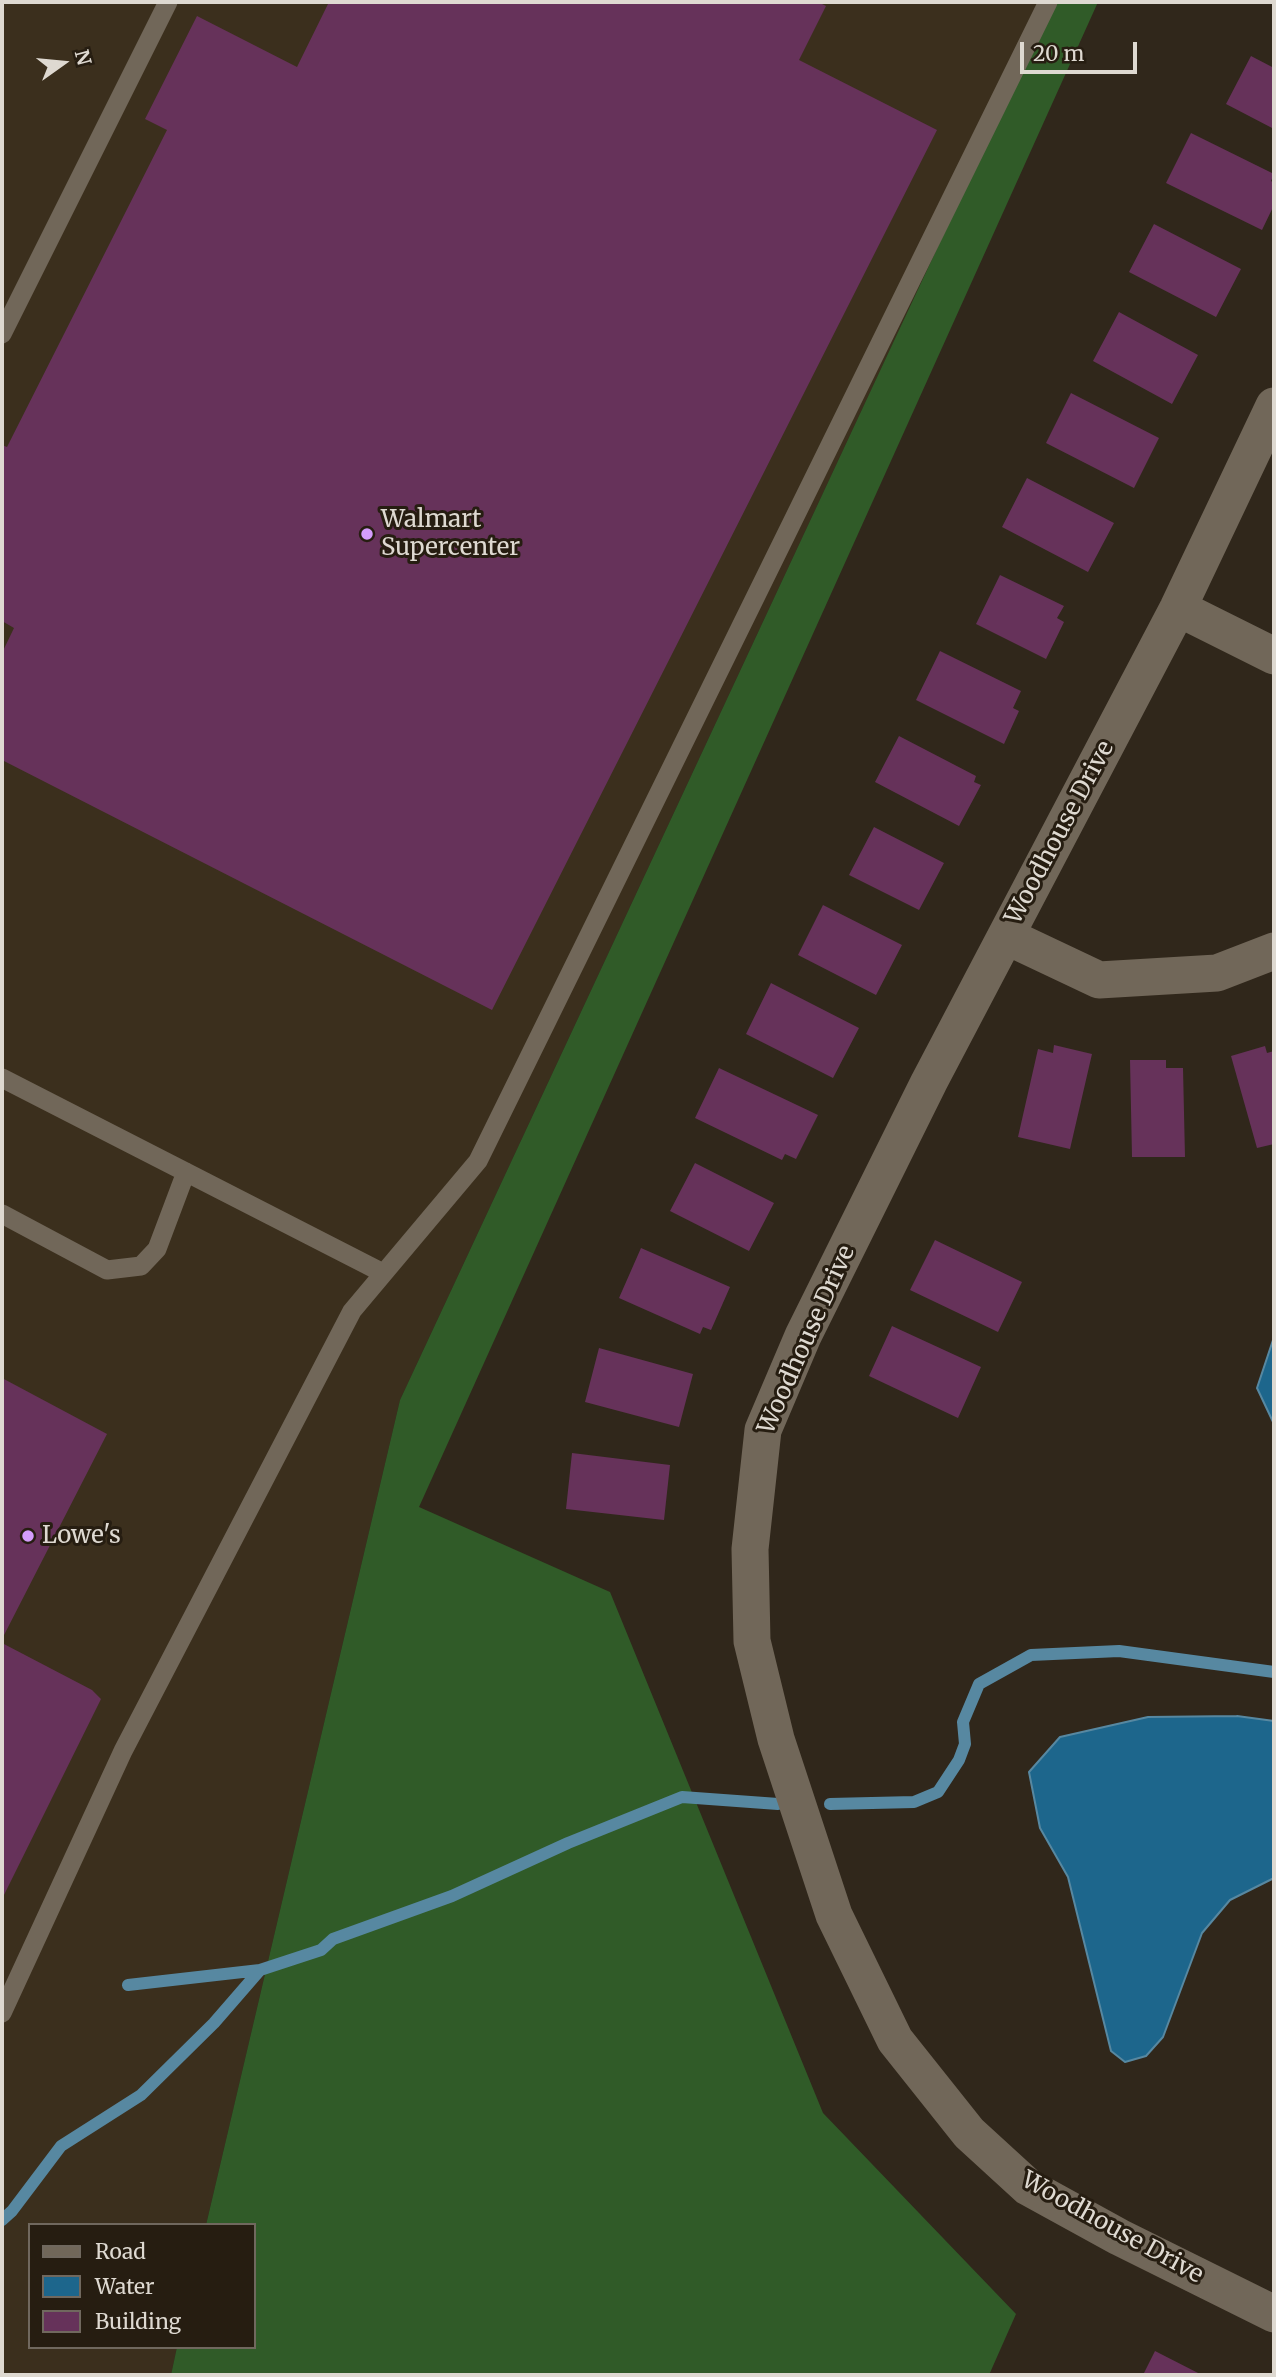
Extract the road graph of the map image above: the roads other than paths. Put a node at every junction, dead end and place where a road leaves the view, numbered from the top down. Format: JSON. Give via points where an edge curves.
{"nodes":[{"id":1,"x":168,"y":2,"type":"edge"},
{"id":2,"x":1048,"y":2,"type":"edge"},
{"id":3,"x":2,"y":334,"type":"edge"},
{"id":4,"x":1274,"y":406,"type":"edge"},
{"id":5,"x":1178,"y":608,"type":"junction"},
{"id":6,"x":1274,"y":656,"type":"edge"},
{"id":7,"x":1006,"y":936,"type":"junction"},
{"id":8,"x":1274,"y":951,"type":"edge"},
{"id":9,"x":2,"y":1078,"type":"edge"},
{"id":10,"x":186,"y":1172,"type":"junction"},
{"id":11,"x":2,"y":1214,"type":"edge"},
{"id":12,"x":383,"y":1273,"type":"junction"},
{"id":13,"x":2,"y":2012,"type":"edge"},
{"id":14,"x":1274,"y":2314,"type":"edge"}],
"edges":[{"from":1,"to":3,"type":"lane"},
{"from":2,"to":12,"type":"lane","via":[[478,1161]]},
{"from":4,"to":5,"type":"street","name":"Woodhouse Drive"},
{"from":5,"to":6,"type":"street"},
{"from":5,"to":7,"type":"street","name":"Woodhouse Drive"},
{"from":7,"to":8,"type":"street","via":[[1100,980],[1217,973]]},
{"from":7,"to":14,"type":"street","name":"Woodhouse Drive","via":[[803,1336],[763,1430],[750,1549],[751,1641],[776,1739],[834,1915],[895,2040],[969,2133],[1028,2187]]},
{"from":9,"to":10,"type":"lane"},
{"from":10,"to":11,"type":"lane","via":[[157,1250],[141,1266],[107,1269]]},
{"from":10,"to":12,"type":"lane"},
{"from":12,"to":13,"type":"lane","via":[[352,1311],[136,1726]]}]}
